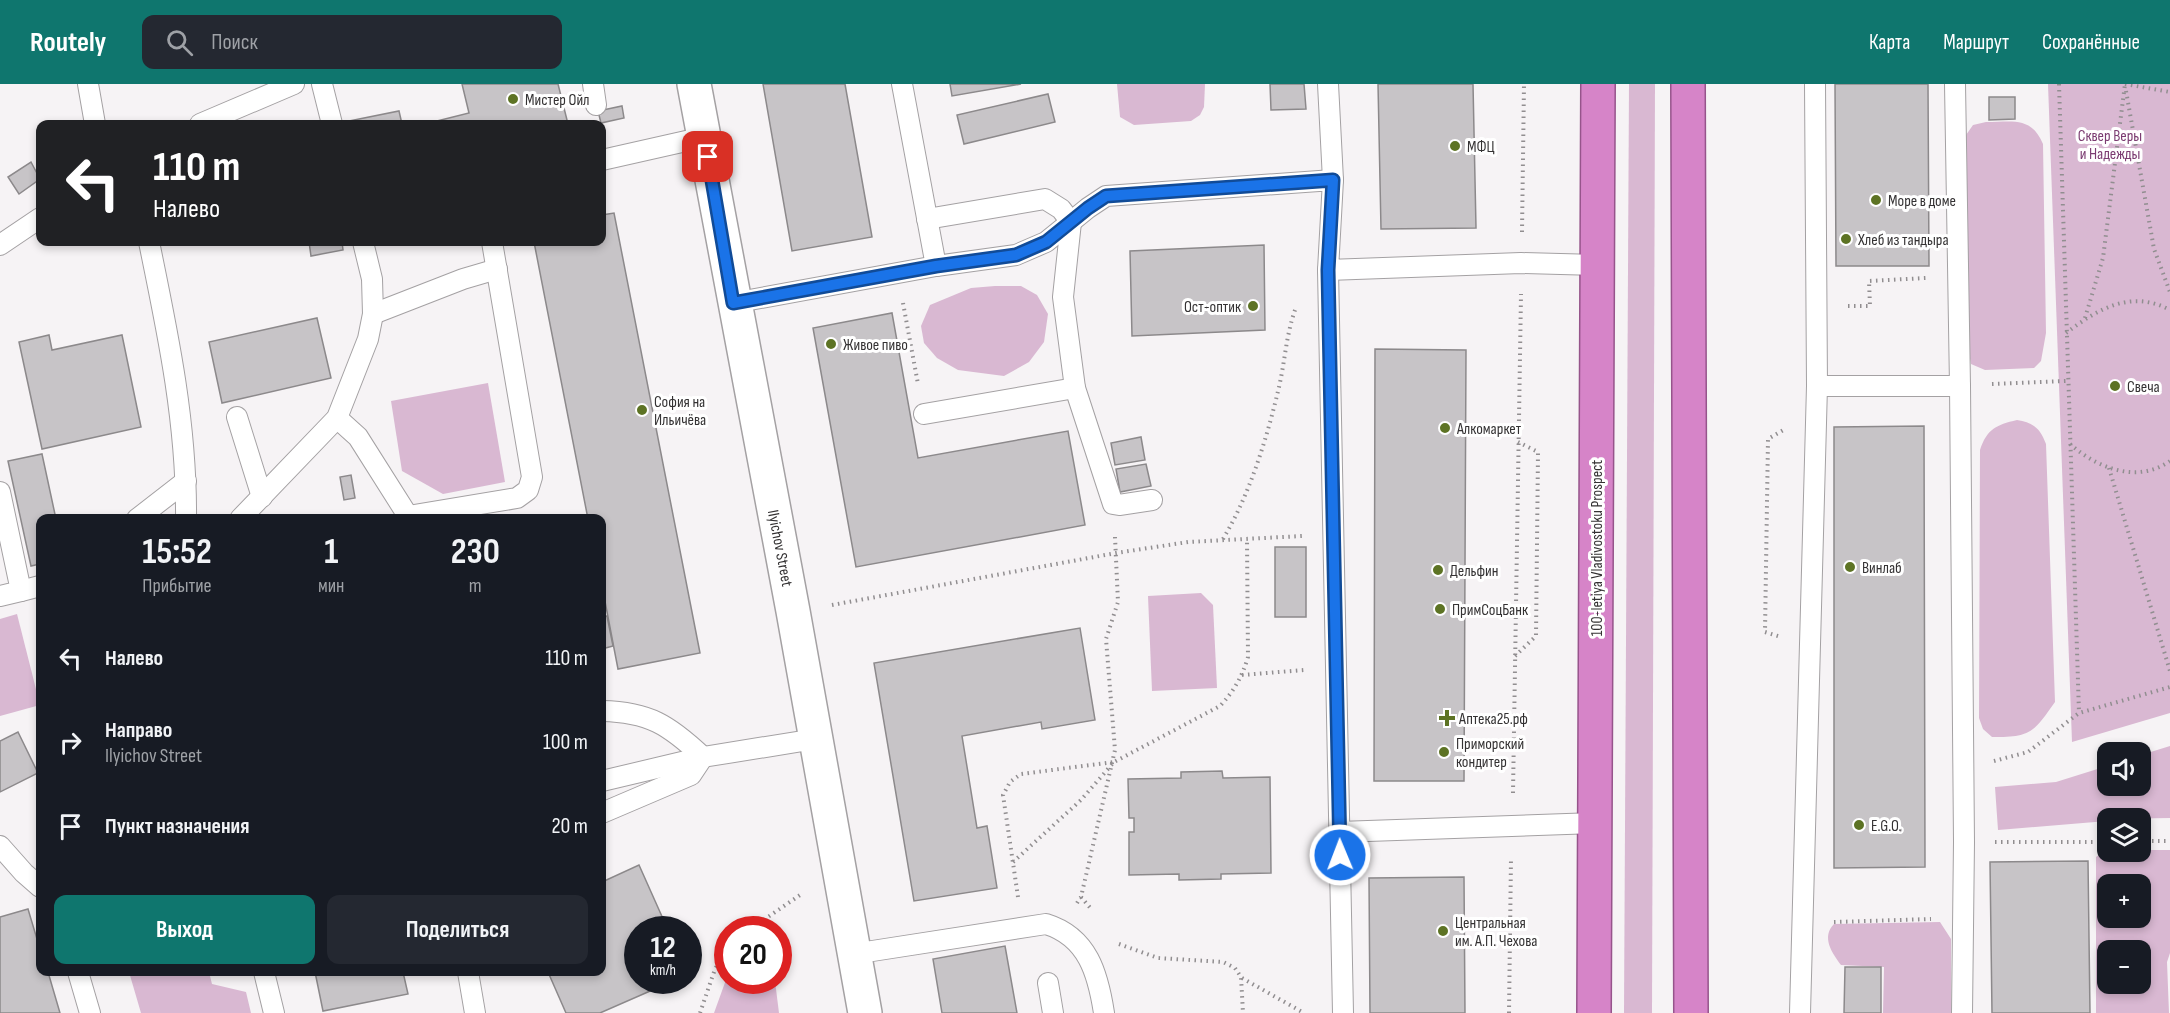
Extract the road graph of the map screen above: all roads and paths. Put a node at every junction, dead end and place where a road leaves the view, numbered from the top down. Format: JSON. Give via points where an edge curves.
{"nodes":[{"id":1,"x":88,"y":84,"type":"edge"},
{"id":2,"x":294,"y":84,"type":"edge"},
{"id":3,"x":321,"y":84,"type":"edge"},
{"id":4,"x":593,"y":84,"type":"edge"},
{"id":5,"x":694,"y":84,"type":"edge"},
{"id":6,"x":902,"y":84,"type":"edge"},
{"id":7,"x":1328,"y":84,"type":"edge"},
{"id":8,"x":1598,"y":84,"type":"edge"},
{"id":9,"x":1688,"y":84,"type":"edge"},
{"id":10,"x":1815,"y":84,"type":"edge"},
{"id":11,"x":1955,"y":84,"type":"edge"},
{"id":12,"x":2059,"y":84,"type":"edge"},
{"id":13,"x":2125,"y":84,"type":"edge"},
{"id":14,"x":2170,"y":92,"type":"edge"},
{"id":15,"x":596,"y":105,"type":"dead end"},
{"id":16,"x":94,"y":120,"type":"edge"},
{"id":17,"x":209,"y":120,"type":"edge"},
{"id":18,"x":331,"y":120,"type":"edge"},
{"id":19,"x":704,"y":136,"type":"junction"},
{"id":20,"x":606,"y":159,"type":"edge"},
{"id":21,"x":1333,"y":180,"type":"junction"},
{"id":22,"x":927,"y":219,"type":"junction"},
{"id":23,"x":36,"y":221,"type":"edge"},
{"id":24,"x":1071,"y":222,"type":"junction"},
{"id":25,"x":0,"y":246,"type":"edge"},
{"id":26,"x":150,"y":246,"type":"edge"},
{"id":27,"x":364,"y":246,"type":"edge"},
{"id":28,"x":493,"y":246,"type":"edge"},
{"id":29,"x":1597,"y":265,"type":"junction"},
{"id":30,"x":936,"y":266,"type":"junction"},
{"id":31,"x":497,"y":269,"type":"junction"},
{"id":32,"x":1328,"y":270,"type":"junction"},
{"id":33,"x":898,"y":274,"type":"junction"},
{"id":34,"x":1927,"y":278,"type":"dead end"},
{"id":35,"x":2170,"y":292,"type":"edge"},
{"id":36,"x":733,"y":303,"type":"junction"},
{"id":37,"x":1870,"y":306,"type":"dead end"},
{"id":38,"x":2170,"y":310,"type":"edge"},
{"id":39,"x":373,"y":314,"type":"junction"},
{"id":40,"x":2085,"y":318,"type":"junction"},
{"id":41,"x":2065,"y":333,"type":"junction"},
{"id":42,"x":2066,"y":381,"type":"junction"},
{"id":43,"x":1817,"y":386,"type":"junction"},
{"id":44,"x":1960,"y":386,"type":"junction"},
{"id":45,"x":1075,"y":388,"type":"junction"},
{"id":46,"x":924,"y":414,"type":"joint"},
{"id":47,"x":237,"y":417,"type":"dead end"},
{"id":48,"x":337,"y":418,"type":"junction"},
{"id":49,"x":1791,"y":426,"type":"dead end"},
{"id":50,"x":2069,"y":444,"type":"junction"},
{"id":51,"x":2170,"y":461,"type":"edge"},
{"id":52,"x":2109,"y":468,"type":"junction"},
{"id":53,"x":186,"y":481,"type":"junction"},
{"id":54,"x":0,"y":492,"type":"edge"},
{"id":55,"x":262,"y":497,"type":"junction"},
{"id":56,"x":1152,"y":500,"type":"dead end"},
{"id":57,"x":1113,"y":504,"type":"junction"},
{"id":58,"x":143,"y":514,"type":"edge"},
{"id":59,"x":186,"y":514,"type":"edge"},
{"id":60,"x":245,"y":514,"type":"edge"},
{"id":61,"x":407,"y":514,"type":"edge"},
{"id":62,"x":420,"y":514,"type":"edge"},
{"id":63,"x":1333,"y":535,"type":"junction"},
{"id":64,"x":1247,"y":539,"type":"junction"},
{"id":65,"x":1223,"y":540,"type":"junction"},
{"id":66,"x":1116,"y":553,"type":"junction"},
{"id":67,"x":31,"y":588,"type":"edge"},
{"id":68,"x":0,"y":596,"type":"edge"},
{"id":69,"x":793,"y":611,"type":"junction"},
{"id":70,"x":1765,"y":632,"type":"dead end"},
{"id":71,"x":1515,"y":656,"type":"junction"},
{"id":72,"x":1335,"y":660,"type":"junction"},
{"id":73,"x":2170,"y":671,"type":"edge"},
{"id":74,"x":1242,"y":675,"type":"junction"},
{"id":75,"x":2170,"y":687,"type":"edge"},
{"id":76,"x":606,"y":711,"type":"edge"},
{"id":77,"x":2079,"y":713,"type":"junction"},
{"id":78,"x":815,"y":739,"type":"junction"},
{"id":79,"x":2028,"y":752,"type":"dead end"},
{"id":80,"x":703,"y":757,"type":"junction"},
{"id":81,"x":1114,"y":762,"type":"junction"},
{"id":82,"x":606,"y":780,"type":"edge"},
{"id":83,"x":606,"y":811,"type":"edge"},
{"id":84,"x":1594,"y":824,"type":"junction"},
{"id":85,"x":1512,"y":828,"type":"junction"},
{"id":86,"x":1339,"y":832,"type":"junction"},
{"id":87,"x":2151,"y":841,"type":"edge"},
{"id":88,"x":2170,"y":841,"type":"edge"},
{"id":89,"x":2097,"y":842,"type":"edge"},
{"id":90,"x":2028,"y":843,"type":"dead end"},
{"id":91,"x":0,"y":846,"type":"edge"},
{"id":92,"x":1013,"y":862,"type":"junction"},
{"id":93,"x":36,"y":884,"type":"edge"},
{"id":94,"x":806,"y":890,"type":"dead end"},
{"id":95,"x":1081,"y":897,"type":"junction"},
{"id":96,"x":1094,"y":913,"type":"dead end"},
{"id":97,"x":769,"y":916,"type":"edge"},
{"id":98,"x":1962,"y":919,"type":"junction"},
{"id":99,"x":1801,"y":923,"type":"junction"},
{"id":100,"x":1023,"y":928,"type":"junction"},
{"id":101,"x":1060,"y":928,"type":"junction"},
{"id":102,"x":1112,"y":936,"type":"dead end"},
{"id":103,"x":853,"y":954,"type":"junction"},
{"id":104,"x":714,"y":969,"type":"edge"},
{"id":105,"x":79,"y":976,"type":"edge"},
{"id":106,"x":265,"y":976,"type":"edge"},
{"id":107,"x":469,"y":976,"type":"edge"},
{"id":108,"x":1241,"y":977,"type":"junction"},
{"id":109,"x":1048,"y":983,"type":"dead end"},
{"id":110,"x":90,"y":1013,"type":"edge"},
{"id":111,"x":274,"y":1013,"type":"edge"},
{"id":112,"x":475,"y":1013,"type":"edge"},
{"id":113,"x":700,"y":1013,"type":"edge"},
{"id":114,"x":865,"y":1013,"type":"edge"},
{"id":115,"x":1053,"y":1013,"type":"edge"},
{"id":116,"x":1104,"y":1013,"type":"edge"},
{"id":117,"x":1243,"y":1013,"type":"edge"},
{"id":118,"x":1304,"y":1013,"type":"edge"},
{"id":119,"x":1343,"y":1013,"type":"edge"},
{"id":120,"x":1509,"y":1013,"type":"edge"},
{"id":121,"x":1594,"y":1013,"type":"edge"},
{"id":122,"x":1691,"y":1013,"type":"edge"},
{"id":123,"x":1800,"y":1013,"type":"edge"},
{"id":124,"x":1962,"y":1013,"type":"edge"}],
"edges":[{"from":1,"to":16,"type":"lane"},
{"from":2,"to":17,"type":"lane"},
{"from":3,"to":18,"type":"lane"},
{"from":4,"to":15,"type":"lane"},
{"from":5,"to":19,"type":"street","name":"Ilyichov Street"},
{"from":6,"to":22,"type":"lane"},
{"from":7,"to":21,"type":"lane"},
{"from":8,"to":29,"type":"highway","name":"100-letiya Vladivostoku Prospect"},
{"from":9,"to":122,"type":"highway"},
{"from":10,"to":43,"type":"lane","via":[[1825,306]]},
{"from":11,"to":44,"type":"lane"},
{"from":12,"to":41,"type":"path"},
{"from":13,"to":14,"type":"path"},
{"from":19,"to":20,"type":"lane"},
{"from":19,"to":36,"type":"street","name":"Ilyichov Street"},
{"from":21,"to":24,"type":"lane","via":[[1106,196]]},
{"from":21,"to":32,"type":"lane"},
{"from":22,"to":24,"type":"lane","via":[[1045,199],[1061,209]]},
{"from":22,"to":30,"type":"lane"},
{"from":23,"to":25,"type":"lane"},
{"from":24,"to":30,"type":"lane","via":[[1046,242],[1016,255]]},
{"from":24,"to":45,"type":"lane","via":[[1063,297]]},
{"from":26,"to":53,"type":"lane","via":[[174,363]]},
{"from":27,"to":39,"type":"lane","via":[[372,279]]},
{"from":28,"to":31,"type":"lane"},
{"from":29,"to":32,"type":"lane","via":[[1521,263]]},
{"from":29,"to":84,"type":"highway","name":"100-letiya Vladivostoku Prospect"},
{"from":30,"to":33,"type":"lane"},
{"from":31,"to":39,"type":"lane"},
{"from":31,"to":62,"type":"lane","via":[[532,477],[528,490],[517,498]]},
{"from":32,"to":63,"type":"lane"},
{"from":32,"to":65,"type":"path","via":[[1300,295],[1288,331],[1280,385],[1267,433]]},
{"from":33,"to":36,"type":"lane"},
{"from":33,"to":46,"type":"path"},
{"from":34,"to":37,"type":"path","via":[[1869,281]]},
{"from":35,"to":40,"type":"path","via":[[2154,249],[2125,84],[2103,258]]},
{"from":36,"to":69,"type":"street","name":"Ilyichov Street"},
{"from":38,"to":40,"type":"path","via":[[2151,302],[2127,301]]},
{"from":39,"to":48,"type":"lane","via":[[368,339]]},
{"from":40,"to":41,"type":"path"},
{"from":41,"to":42,"type":"path"},
{"from":42,"to":44,"type":"path"},
{"from":42,"to":50,"type":"path"},
{"from":43,"to":44,"type":"lane"},
{"from":43,"to":99,"type":"lane"},
{"from":44,"to":98,"type":"lane"},
{"from":45,"to":46,"type":"lane"},
{"from":45,"to":57,"type":"lane"},
{"from":47,"to":55,"type":"lane"},
{"from":48,"to":55,"type":"lane"},
{"from":48,"to":61,"type":"lane","via":[[358,437]]},
{"from":49,"to":70,"type":"path","via":[[1768,439]]},
{"from":50,"to":52,"type":"path","via":[[2085,458]]},
{"from":50,"to":77,"type":"path"},
{"from":51,"to":52,"type":"path","via":[[2141,472]]},
{"from":52,"to":73,"type":"path"},
{"from":53,"to":58,"type":"lane"},
{"from":53,"to":59,"type":"lane"},
{"from":54,"to":67,"type":"lane"},
{"from":55,"to":60,"type":"lane"},
{"from":56,"to":57,"type":"lane"},
{"from":57,"to":66,"type":"path"},
{"from":63,"to":64,"type":"path"},
{"from":63,"to":72,"type":"lane"},
{"from":64,"to":65,"type":"path"},
{"from":64,"to":74,"type":"path","via":[[1248,657]]},
{"from":65,"to":66,"type":"path"},
{"from":66,"to":69,"type":"path"},
{"from":66,"to":81,"type":"path","via":[[1118,602],[1106,639]]},
{"from":67,"to":68,"type":"lane"},
{"from":69,"to":78,"type":"street","name":"Ilyichov Street"},
{"from":71,"to":71,"type":"path","via":[[1515,644],[1518,442],[1538,452],[1538,512],[1536,636]]},
{"from":71,"to":85,"type":"path"},
{"from":72,"to":74,"type":"path","via":[[1298,671]]},
{"from":72,"to":86,"type":"lane"},
{"from":74,"to":81,"type":"path","via":[[1220,706]]},
{"from":75,"to":77,"type":"path"},
{"from":76,"to":80,"type":"lane","via":[[628,711],[674,729]]},
{"from":77,"to":79,"type":"path"},
{"from":78,"to":80,"type":"lane"},
{"from":78,"to":103,"type":"street","name":"Ilyichov Street"},
{"from":80,"to":82,"type":"lane"},
{"from":80,"to":83,"type":"lane","via":[[691,775]]},
{"from":81,"to":92,"type":"path","via":[[1081,800]]},
{"from":81,"to":92,"type":"path","via":[[1021,774],[1010,782],[1003,795]]},
{"from":81,"to":95,"type":"path"},
{"from":84,"to":85,"type":"lane"},
{"from":84,"to":121,"type":"highway","name":"100-letiya Vladivostoku Prospect"},
{"from":85,"to":86,"type":"lane"},
{"from":85,"to":120,"type":"path"},
{"from":86,"to":119,"type":"lane"},
{"from":87,"to":88,"type":"path"},
{"from":89,"to":90,"type":"path"},
{"from":91,"to":93,"type":"lane"},
{"from":92,"to":100,"type":"path"},
{"from":94,"to":97,"type":"path"},
{"from":95,"to":96,"type":"path"},
{"from":95,"to":101,"type":"path"},
{"from":98,"to":99,"type":"path"},
{"from":98,"to":124,"type":"lane"},
{"from":99,"to":123,"type":"lane"},
{"from":100,"to":101,"type":"lane","via":[[1047,924]]},
{"from":100,"to":103,"type":"lane"},
{"from":101,"to":116,"type":"lane","via":[[1088,953]]},
{"from":102,"to":108,"type":"path","via":[[1118,944],[1158,958],[1223,962],[1235,968]]},
{"from":103,"to":114,"type":"street","name":"Ilyichov Street"},
{"from":104,"to":113,"type":"path"},
{"from":105,"to":110,"type":"lane"},
{"from":106,"to":111,"type":"lane"},
{"from":107,"to":112,"type":"lane"},
{"from":108,"to":117,"type":"path"},
{"from":108,"to":118,"type":"path"},
{"from":109,"to":115,"type":"lane"}]}
